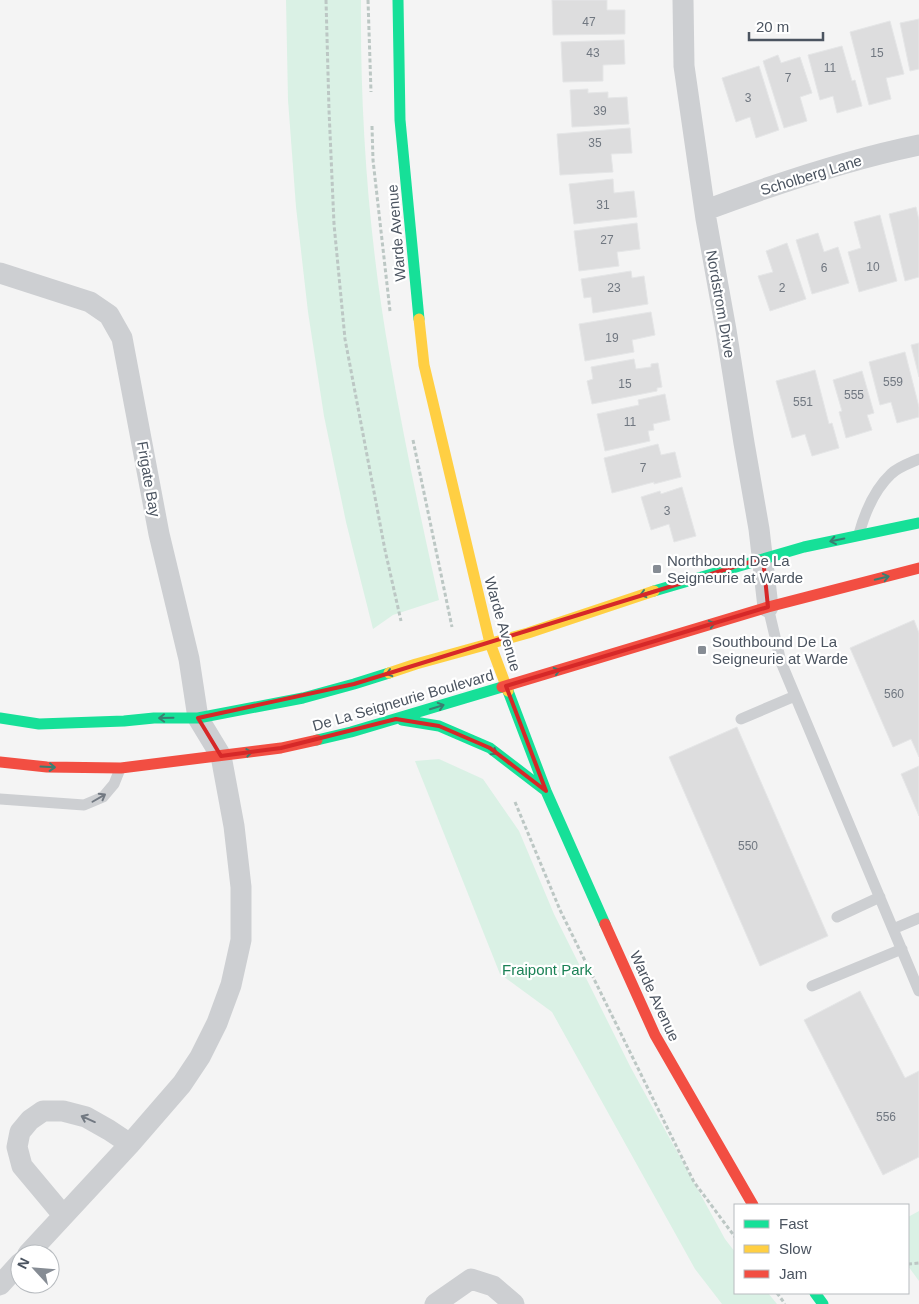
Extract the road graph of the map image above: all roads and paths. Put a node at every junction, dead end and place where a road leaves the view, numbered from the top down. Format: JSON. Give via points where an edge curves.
{"nodes":[{"id":1,"x":326,"y":0,"type":"edge"},
{"id":2,"x":398,"y":0,"type":"edge"},
{"id":3,"x":683,"y":0,"type":"edge"},
{"id":4,"x":919,"y":145,"type":"edge"},
{"id":5,"x":706,"y":210,"type":"junction"},
{"id":6,"x":0,"y":273,"type":"edge"},
{"id":7,"x":919,"y":459,"type":"edge"},
{"id":8,"x":919,"y":523,"type":"edge"},
{"id":9,"x":858,"y":536,"type":"junction"},
{"id":10,"x":763,"y":558,"type":"junction"},
{"id":11,"x":919,"y":568,"type":"edge"},
{"id":12,"x":768,"y":607,"type":"junction"},
{"id":13,"x":401,"y":621,"type":"dead end"},
{"id":14,"x":490,"y":644,"type":"junction"},
{"id":15,"x":506,"y":686,"type":"junction"},
{"id":16,"x":795,"y":696,"type":"junction"},
{"id":17,"x":0,"y":718,"type":"edge"},
{"id":18,"x":198,"y":718,"type":"junction"},
{"id":19,"x":396,"y":719,"type":"junction"},
{"id":20,"x":742,"y":719,"type":"dead end"},
{"id":21,"x":220,"y":756,"type":"junction"},
{"id":22,"x":0,"y":762,"type":"edge"},
{"id":23,"x":121,"y":768,"type":"junction"},
{"id":24,"x":546,"y":791,"type":"junction"},
{"id":25,"x":512,"y":795,"type":"dead end"},
{"id":26,"x":0,"y":799,"type":"edge"},
{"id":27,"x":880,"y":897,"type":"junction"},
{"id":28,"x":837,"y":917,"type":"dead end"},
{"id":29,"x":919,"y":918,"type":"edge"},
{"id":30,"x":893,"y":929,"type":"junction"},
{"id":31,"x":902,"y":949,"type":"junction"},
{"id":32,"x":915,"y":969,"type":"edge"},
{"id":33,"x":812,"y":986,"type":"dead end"},
{"id":34,"x":919,"y":991,"type":"edge"},
{"id":35,"x":130,"y":1144,"type":"junction"},
{"id":36,"x":752,"y":1204,"type":"edge"},
{"id":37,"x":63,"y":1215,"type":"junction"},
{"id":38,"x":734,"y":1236,"type":"edge"},
{"id":39,"x":37,"y":1244,"type":"edge"},
{"id":40,"x":10,"y":1274,"type":"edge"},
{"id":41,"x":0,"y":1285,"type":"edge"},
{"id":42,"x":778,"y":1294,"type":"edge"},
{"id":43,"x":435,"y":1304,"type":"edge"},
{"id":44,"x":514,"y":1304,"type":"edge"},
{"id":45,"x":786,"y":1304,"type":"edge"}],
"edges":[{"from":1,"to":13,"type":"path","via":[[334,224],[346,339]]},
{"from":2,"to":14,"type":"street","name":"Warde Avenue","via":[[400,120],[424,365]]},
{"from":3,"to":5,"type":"street","name":"Nordstrom Drive","via":[[684,66]]},
{"from":4,"to":5,"type":"street","name":"Scholberg Lane","via":[[816,172]]},
{"from":5,"to":10,"type":"street","name":"Nordstrom Drive"},
{"from":6,"to":18,"type":"street","name":"Frigate Bay","via":[[90,302],[109,315],[122,338],[158,534],[189,659]]},
{"from":7,"to":9,"type":"lane","via":[[892,473],[882,485],[872,498]]},
{"from":8,"to":9,"type":"street","name":"De La Seigneurie Boulevard"},
{"from":9,"to":10,"type":"street","name":"De La Seigneurie Boulevard","one_way":true},
{"from":10,"to":12,"type":"street","name":"Nordstrom Drive"},
{"from":10,"to":14,"type":"street","name":"De La Seigneurie Boulevard","one_way":true},
{"from":12,"to":11,"type":"street","name":"De La Seigneurie Boulevard","one_way":true},
{"from":15,"to":12,"type":"street","name":"De La Seigneurie Boulevard","one_way":true},
{"from":12,"to":16,"type":"lane","via":[[780,662]]},
{"from":14,"to":15,"type":"street","name":"Warde Avenue"},
{"from":14,"to":18,"type":"street","name":"De La Seigneurie Boulevard","one_way":true,"via":[[303,698]]},
{"from":19,"to":15,"type":"street","name":"De La Seigneurie Boulevard","one_way":true},
{"from":15,"to":24,"type":"street","name":"Warde Avenue"},
{"from":16,"to":20,"type":"lane"},
{"from":16,"to":27,"type":"lane"},
{"from":18,"to":17,"type":"street","name":"De La Seigneurie Boulevard","one_way":true,"via":[[39,724]]},
{"from":18,"to":21,"type":"street","name":"Frigate Bay"},
{"from":21,"to":19,"type":"street","name":"De La Seigneurie Boulevard","one_way":true,"via":[[281,748]]},
{"from":19,"to":24,"type":"street","one_way":true,"via":[[439,726],[490,748]]},
{"from":21,"to":23,"type":"street","name":"De La Seigneurie Boulevard"},
{"from":21,"to":35,"type":"street","name":"Frigate Bay","via":[[234,826],[241,887],[241,940],[231,985],[200,1057],[182,1084]]},
{"from":22,"to":23,"type":"street","name":"De La Seigneurie Boulevard","one_way":true,"via":[[47,767]]},
{"from":26,"to":23,"type":"lane","one_way":true,"via":[[84,805],[103,797]]},
{"from":24,"to":36,"type":"street","name":"Warde Avenue","via":[[654,1035]]},
{"from":25,"to":38,"type":"path","via":[[560,910],[694,1182]]},
{"from":27,"to":28,"type":"lane"},
{"from":27,"to":30,"type":"lane"},
{"from":29,"to":30,"type":"lane"},
{"from":30,"to":31,"type":"lane"},
{"from":31,"to":32,"type":"lane"},
{"from":31,"to":33,"type":"lane"},
{"from":32,"to":34,"type":"lane"},
{"from":35,"to":37,"type":"street","name":"Frigate Bay"},
{"from":35,"to":37,"type":"street","one_way":true,"via":[[86,1117],[64,1111],[43,1111],[30,1120],[20,1132],[18,1147],[22,1166]]},
{"from":37,"to":39,"type":"street","name":"Frigate Bay"},
{"from":40,"to":41,"type":"street"},
{"from":42,"to":45,"type":"path"},
{"from":43,"to":44,"type":"street","via":[[471,1279],[493,1286]]}]}
